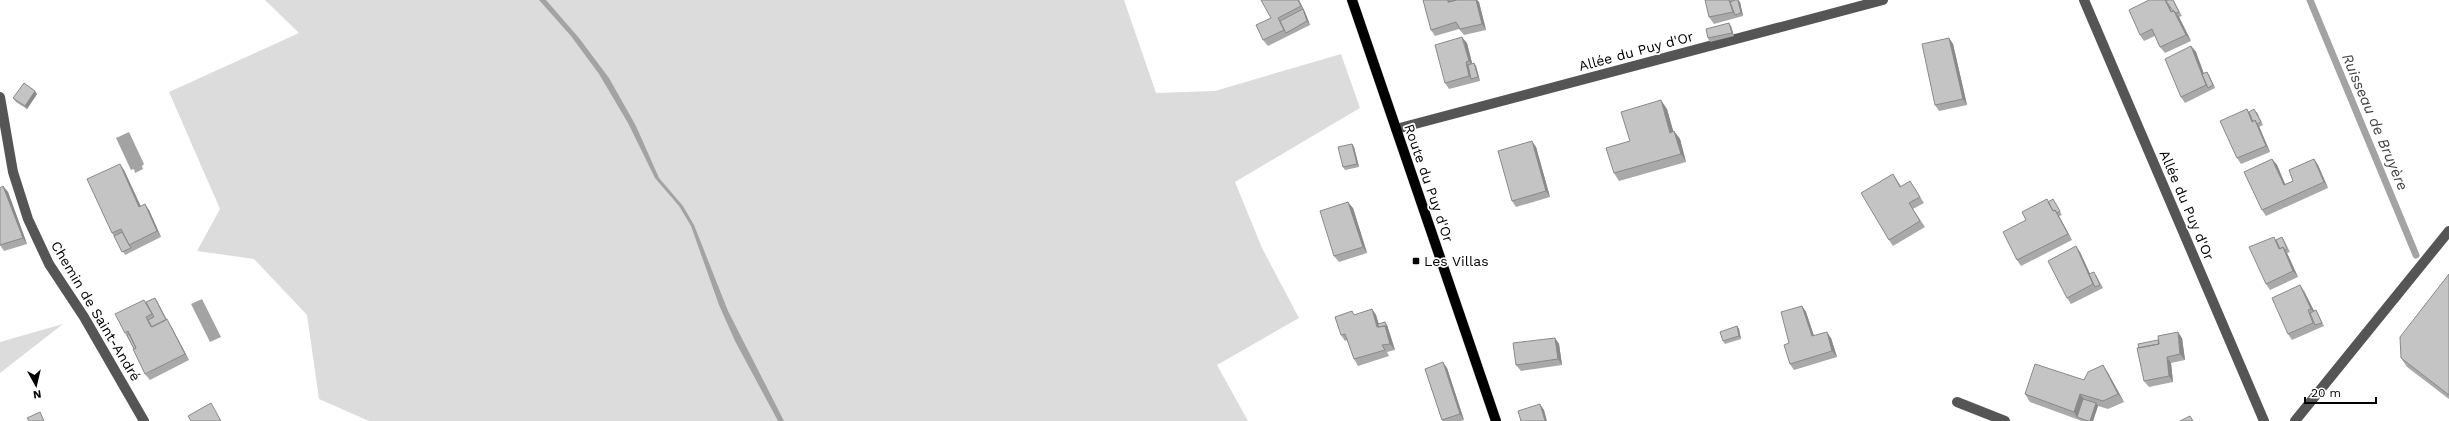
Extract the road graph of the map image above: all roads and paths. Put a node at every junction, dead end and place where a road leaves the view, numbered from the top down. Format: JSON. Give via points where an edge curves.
{"nodes":[{"id":1,"x":1352,"y":0,"type":"edge"},
{"id":2,"x":1883,"y":0,"type":"edge"},
{"id":3,"x":2084,"y":0,"type":"edge"},
{"id":4,"x":0,"y":97,"type":"edge"},
{"id":5,"x":1396,"y":129,"type":"junction"},
{"id":6,"x":2449,"y":231,"type":"edge"},
{"id":7,"x":1957,"y":402,"type":"dead end"},
{"id":8,"x":144,"y":421,"type":"edge"},
{"id":9,"x":1496,"y":421,"type":"edge"},
{"id":10,"x":2005,"y":421,"type":"edge"},
{"id":11,"x":2264,"y":421,"type":"edge"},
{"id":12,"x":2296,"y":421,"type":"edge"}],
"edges":[{"from":1,"to":5,"type":"main road","name":"Route du Puy d'Or"},
{"from":2,"to":5,"type":"street","name":"Allée du Puy d'Or"},
{"from":3,"to":11,"type":"street","name":"Allée du Puy d'Or"},
{"from":4,"to":8,"type":"street","name":"Chemin de Saint-André","via":[[13,172],[28,219],[49,264],[84,317]]},
{"from":5,"to":9,"type":"main road","name":"Route du Puy d'Or"},
{"from":6,"to":12,"type":"street"},
{"from":7,"to":10,"type":"street"}]}
